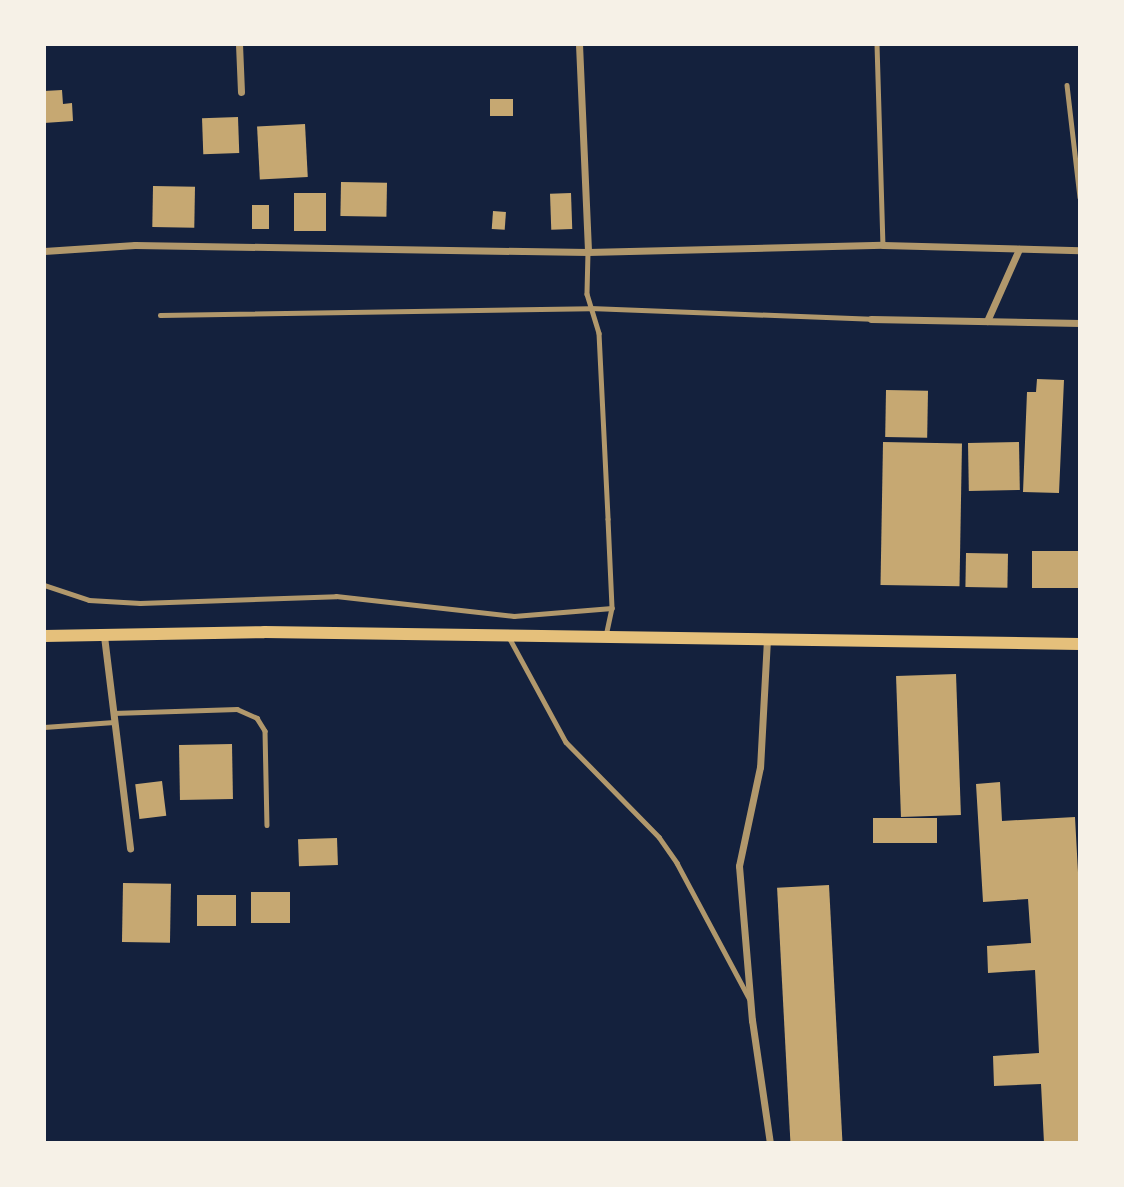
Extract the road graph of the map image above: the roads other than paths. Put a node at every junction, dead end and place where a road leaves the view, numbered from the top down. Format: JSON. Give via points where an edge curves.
{"nodes":[{"id":1,"x":239,"y":44,"type":"edge"},
{"id":2,"x":579,"y":44,"type":"edge"},
{"id":3,"x":877,"y":44,"type":"edge"},
{"id":4,"x":1067,"y":85,"type":"dead end"},
{"id":5,"x":242,"y":92,"type":"dead end"},
{"id":6,"x":1080,"y":197,"type":"edge"},
{"id":7,"x":883,"y":245,"type":"junction"},
{"id":8,"x":1019,"y":249,"type":"junction"},
{"id":9,"x":1080,"y":250,"type":"edge"},
{"id":10,"x":44,"y":251,"type":"edge"},
{"id":11,"x":588,"y":252,"type":"junction"},
{"id":12,"x":590,"y":309,"type":"junction"},
{"id":13,"x":160,"y":315,"type":"dead end"},
{"id":14,"x":871,"y":319,"type":"joint"},
{"id":15,"x":987,"y":321,"type":"junction"},
{"id":16,"x":1080,"y":324,"type":"edge"},
{"id":17,"x":44,"y":585,"type":"edge"},
{"id":18,"x":612,"y":608,"type":"junction"},
{"id":19,"x":44,"y":636,"type":"edge"},
{"id":20,"x":104,"y":636,"type":"junction"},
{"id":21,"x":509,"y":638,"type":"junction"},
{"id":22,"x":606,"y":638,"type":"junction"},
{"id":23,"x":767,"y":639,"type":"junction"},
{"id":24,"x":1080,"y":644,"type":"edge"},
{"id":25,"x":114,"y":718,"type":"junction"},
{"id":26,"x":44,"y":727,"type":"edge"},
{"id":27,"x":267,"y":825,"type":"dead end"},
{"id":28,"x":130,"y":848,"type":"dead end"},
{"id":29,"x":750,"y":1002,"type":"junction"},
{"id":30,"x":770,"y":1143,"type":"edge"}],
"edges":[{"from":1,"to":5,"type":"street"},
{"from":2,"to":11,"type":"street"},
{"from":3,"to":7,"type":"lane"},
{"from":4,"to":6,"type":"lane"},
{"from":7,"to":8,"type":"street"},
{"from":7,"to":11,"type":"street"},
{"from":8,"to":9,"type":"street"},
{"from":8,"to":15,"type":"street"},
{"from":10,"to":11,"type":"street","via":[[135,245]]},
{"from":11,"to":12,"type":"lane"},
{"from":12,"to":13,"type":"lane"},
{"from":12,"to":14,"type":"lane"},
{"from":12,"to":18,"type":"lane","via":[[599,333]]},
{"from":14,"to":15,"type":"street"},
{"from":15,"to":16,"type":"street"},
{"from":17,"to":18,"type":"lane","via":[[89,600],[141,603],[336,596],[514,617]]},
{"from":18,"to":22,"type":"lane"},
{"from":19,"to":20,"type":"main road"},
{"from":20,"to":21,"type":"main road","via":[[264,632]]},
{"from":20,"to":25,"type":"street"},
{"from":21,"to":22,"type":"main road"},
{"from":21,"to":29,"type":"lane","via":[[566,742],[659,837],[677,863]]},
{"from":22,"to":23,"type":"main road"},
{"from":23,"to":24,"type":"main road"},
{"from":23,"to":29,"type":"street","via":[[760,767],[739,866]]},
{"from":25,"to":26,"type":"lane"},
{"from":25,"to":27,"type":"lane","via":[[237,709],[257,718],[265,732]]},
{"from":25,"to":28,"type":"street"},
{"from":29,"to":30,"type":"street"}]}
